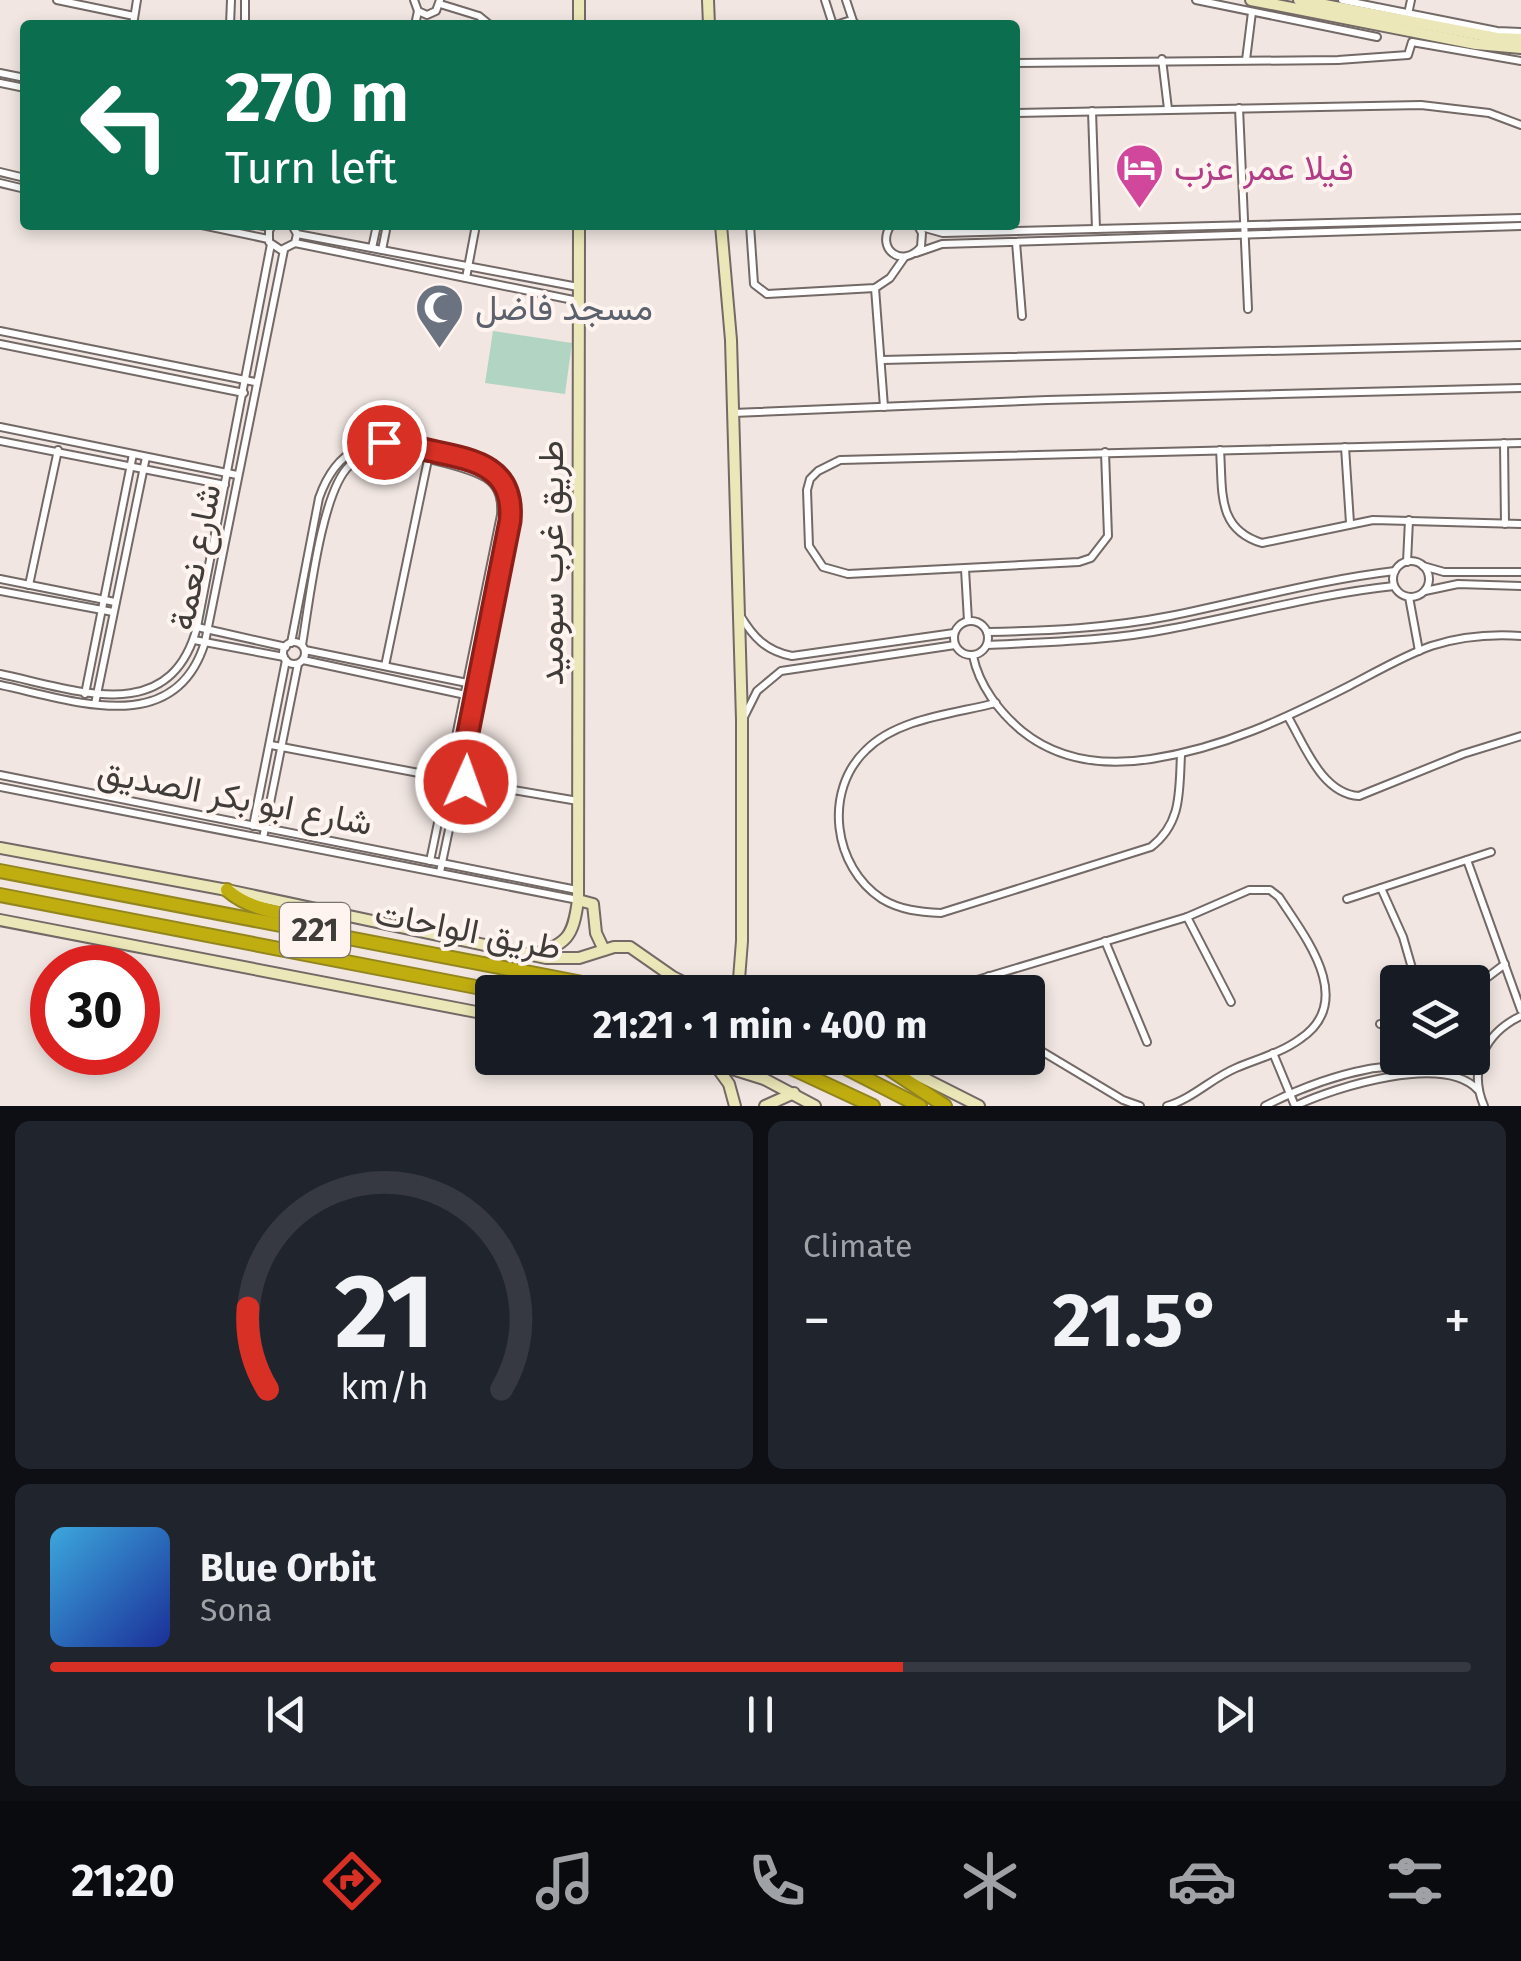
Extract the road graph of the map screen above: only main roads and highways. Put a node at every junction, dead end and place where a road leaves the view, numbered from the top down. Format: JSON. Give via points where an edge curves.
{"nodes":[{"id":1,"x":0,"y":871,"type":"edge"},
{"id":2,"x":227,"y":890,"type":"road end"},
{"id":3,"x":0,"y":895,"type":"edge"},
{"id":4,"x":351,"y":937,"type":"junction"},
{"id":5,"x":542,"y":975,"type":"edge"},
{"id":6,"x":475,"y":987,"type":"edge"},
{"id":7,"x":806,"y":1075,"type":"edge"},
{"id":8,"x":859,"y":1075,"type":"edge"},
{"id":9,"x":898,"y":1075,"type":"edge"},
{"id":10,"x":873,"y":1106,"type":"edge"},
{"id":11,"x":920,"y":1106,"type":"edge"},
{"id":12,"x":945,"y":1106,"type":"edge"}],
"edges":[{"from":1,"to":4,"type":"highway","name":"طريق الواحات","number":"221"},
{"from":2,"to":4,"type":"highway","via":[[247,904],[327,923]]},
{"from":3,"to":6,"type":"highway","name":"طريق الواحات","number":"221"},
{"from":4,"to":5,"type":"highway","name":"طريق الواحات","number":"221"},
{"from":7,"to":10,"type":"highway"},
{"from":8,"to":11,"type":"highway"},
{"from":9,"to":12,"type":"highway"}]}
